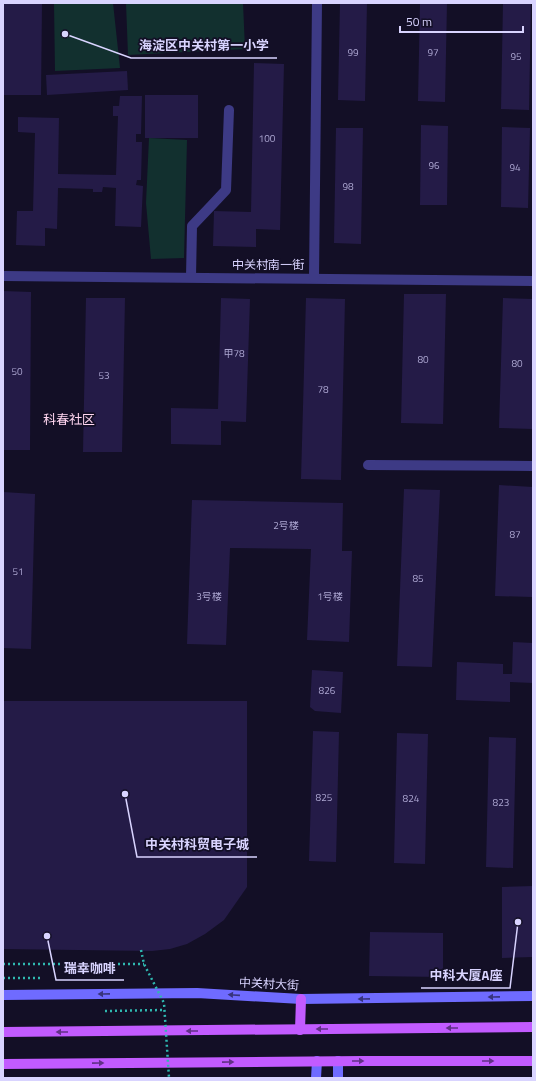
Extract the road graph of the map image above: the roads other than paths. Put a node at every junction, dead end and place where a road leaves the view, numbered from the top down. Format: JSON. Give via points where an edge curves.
{"nodes":[{"id":1,"x":317,"y":3,"type":"edge"},
{"id":2,"x":229,"y":110,"type":"dead end"},
{"id":3,"x":3,"y":276,"type":"edge"},
{"id":4,"x":191,"y":277,"type":"junction"},
{"id":5,"x":314,"y":278,"type":"junction"},
{"id":6,"x":533,"y":281,"type":"edge"},
{"id":7,"x":368,"y":466,"type":"dead end"},
{"id":8,"x":533,"y":466,"type":"edge"},
{"id":9,"x":3,"y":995,"type":"edge"},
{"id":10,"x":533,"y":996,"type":"edge"},
{"id":11,"x":301,"y":999,"type":"junction"},
{"id":12,"x":533,"y":1028,"type":"edge"},
{"id":13,"x":300,"y":1030,"type":"junction"},
{"id":14,"x":3,"y":1032,"type":"edge"},
{"id":15,"x":317,"y":1061,"type":"junction"},
{"id":16,"x":338,"y":1061,"type":"junction"},
{"id":17,"x":533,"y":1061,"type":"edge"},
{"id":18,"x":3,"y":1064,"type":"edge"},
{"id":19,"x":316,"y":1078,"type":"edge"},
{"id":20,"x":338,"y":1078,"type":"edge"}],
"edges":[{"from":1,"to":5,"type":"street"},
{"from":2,"to":4,"type":"street","via":[[226,190],[192,226]]},
{"from":3,"to":4,"type":"street","name":"中关村南一街"},
{"from":4,"to":5,"type":"street","name":"中关村南一街"},
{"from":5,"to":6,"type":"street","name":"中关村南一街"},
{"from":7,"to":8,"type":"street"},
{"from":11,"to":9,"type":"street","name":"中关村大街","one_way":true,"via":[[196,993]]},
{"from":10,"to":11,"type":"street","name":"中关村大街","one_way":true},
{"from":11,"to":13,"type":"main road"},
{"from":12,"to":13,"type":"main road","one_way":true},
{"from":13,"to":14,"type":"main road","one_way":true},
{"from":15,"to":16,"type":"main road"},
{"from":18,"to":15,"type":"main road","one_way":true},
{"from":15,"to":19,"type":"street"},
{"from":16,"to":17,"type":"main road","one_way":true},
{"from":16,"to":20,"type":"street"}]}
